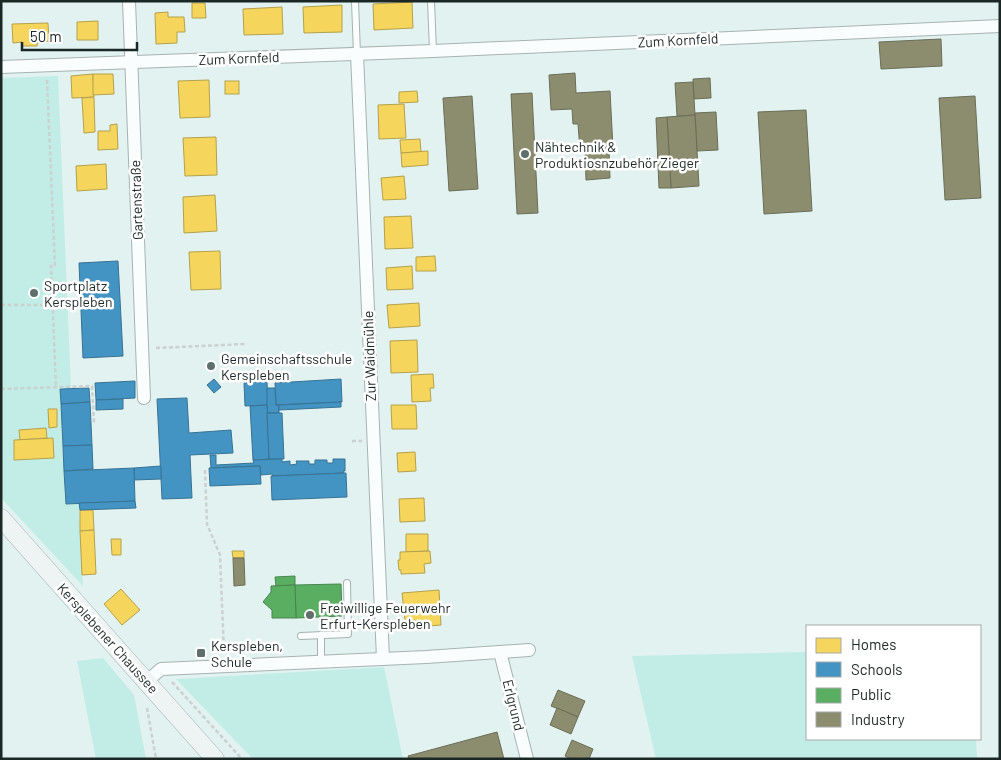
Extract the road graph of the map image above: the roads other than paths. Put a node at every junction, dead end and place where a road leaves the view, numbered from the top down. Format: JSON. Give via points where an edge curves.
{"nodes":[{"id":1,"x":129,"y":1,"type":"edge"},
{"id":2,"x":355,"y":1,"type":"edge"},
{"id":3,"x":431,"y":1,"type":"edge"},
{"id":4,"x":1000,"y":26,"type":"edge"},
{"id":5,"x":433,"y":51,"type":"junction"},
{"id":6,"x":356,"y":54,"type":"junction"},
{"id":7,"x":131,"y":62,"type":"junction"},
{"id":8,"x":1,"y":66,"type":"edge"},
{"id":9,"x":144,"y":398,"type":"dead end"},
{"id":10,"x":1,"y":518,"type":"edge"},
{"id":11,"x":347,"y":584,"type":"dead end"},
{"id":12,"x":321,"y":635,"type":"junction"},
{"id":13,"x":301,"y":636,"type":"dead end"},
{"id":14,"x":530,"y":650,"type":"dead end"},
{"id":15,"x":500,"y":652,"type":"junction"},
{"id":16,"x":383,"y":659,"type":"junction"},
{"id":17,"x":322,"y":661,"type":"junction"},
{"id":18,"x":152,"y":677,"type":"junction"},
{"id":19,"x":215,"y":759,"type":"edge"},
{"id":20,"x":527,"y":759,"type":"edge"}],
"edges":[{"from":1,"to":7,"type":"street","name":"Gartenstraße"},
{"from":2,"to":6,"type":"lane"},
{"from":3,"to":5,"type":"lane"},
{"from":4,"to":5,"type":"street","name":"Zum Kornfeld"},
{"from":5,"to":6,"type":"street","name":"Zum Kornfeld"},
{"from":6,"to":7,"type":"street","name":"Zum Kornfeld"},
{"from":6,"to":16,"type":"street","name":"Zur Waidmühle"},
{"from":7,"to":8,"type":"street","name":"Zum Kornfeld"},
{"from":7,"to":9,"type":"street","name":"Gartenstraße"},
{"from":10,"to":18,"type":"main road","name":"Kersplebener Chaussee"},
{"from":11,"to":12,"type":"lane","via":[[348,634]]},
{"from":12,"to":13,"type":"lane"},
{"from":12,"to":17,"type":"lane"},
{"from":14,"to":15,"type":"street"},
{"from":15,"to":16,"type":"street"},
{"from":15,"to":20,"type":"street","name":"Erlgrund"},
{"from":16,"to":17,"type":"street"},
{"from":17,"to":18,"type":"street","via":[[161,669]]},
{"from":18,"to":19,"type":"main road","name":"Kersplebener Chaussee"}]}
